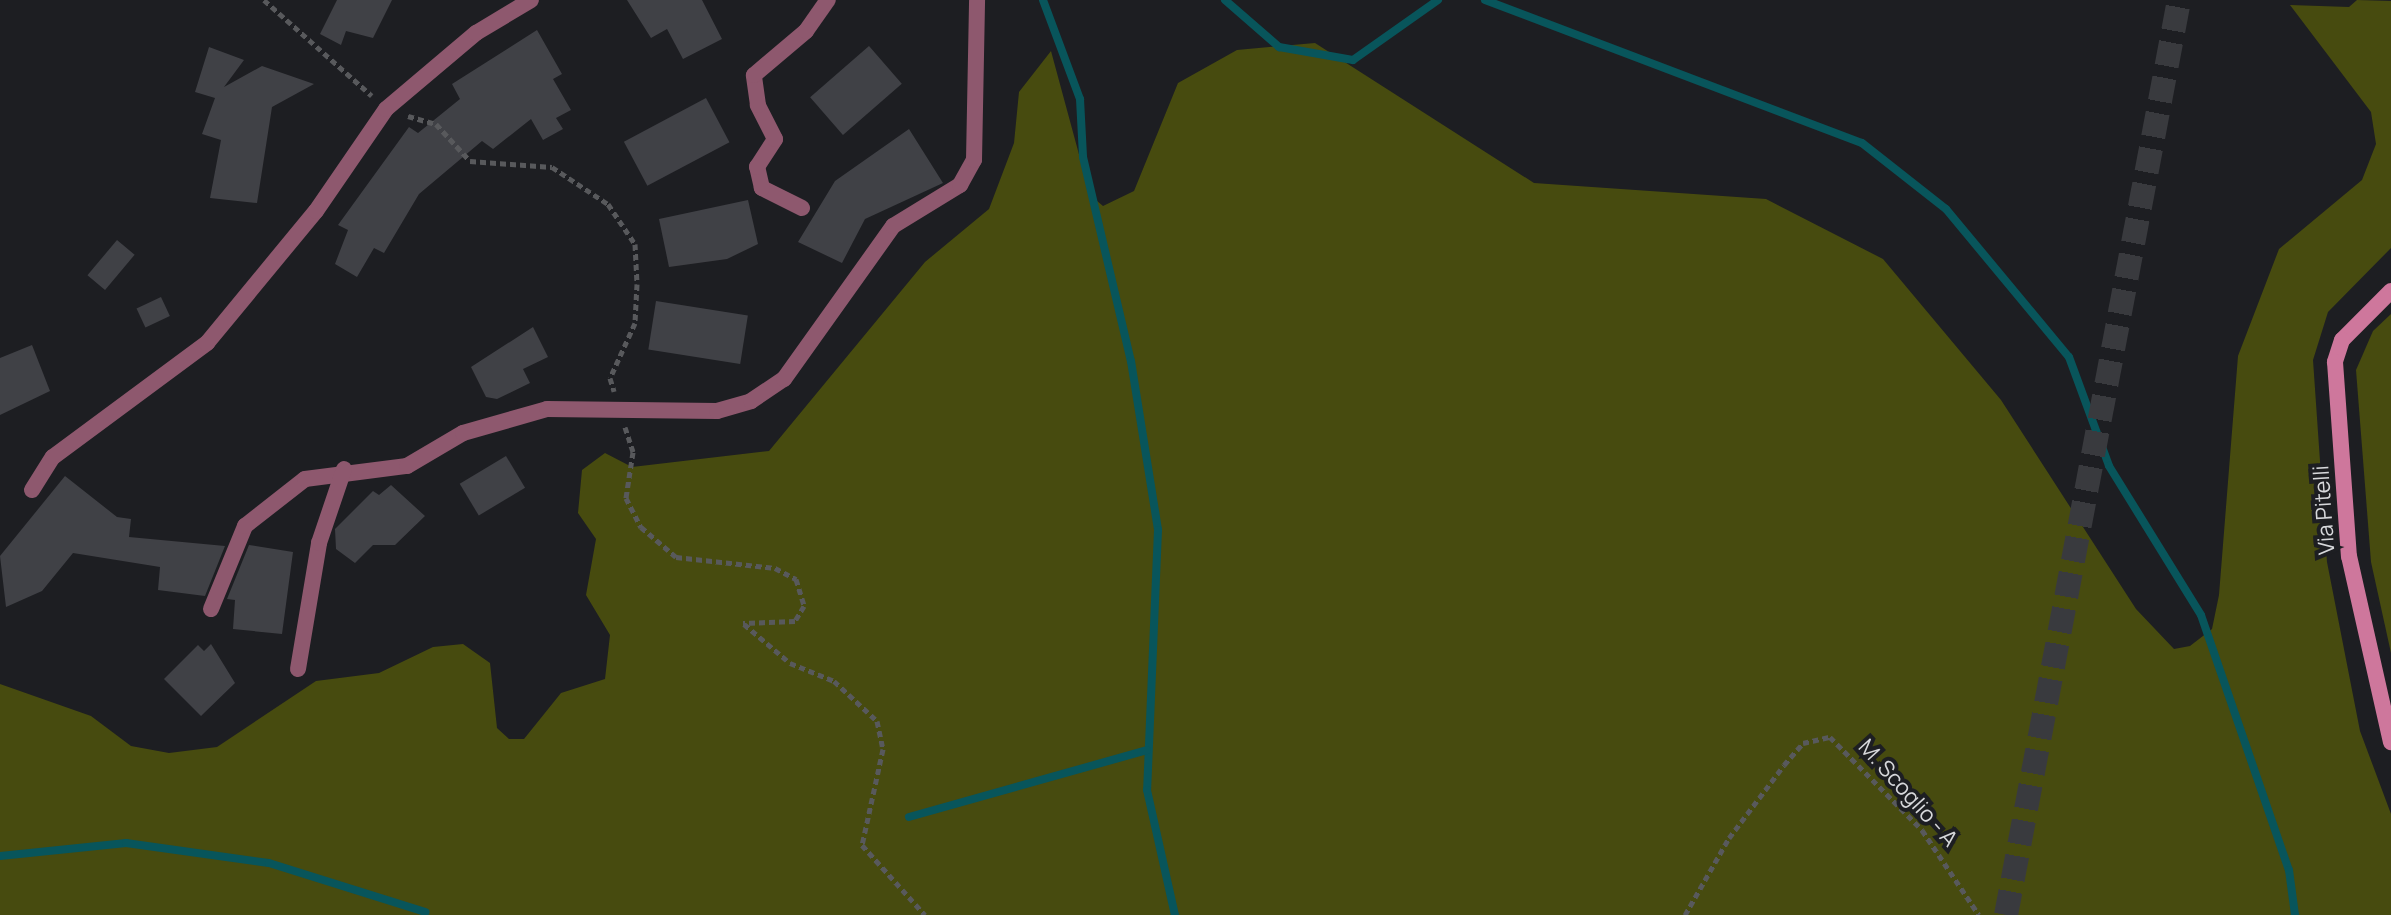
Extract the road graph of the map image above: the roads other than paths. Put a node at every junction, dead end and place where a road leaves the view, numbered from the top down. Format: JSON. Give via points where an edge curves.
{"nodes":[{"id":1,"x":531,"y":0,"type":"edge"},
{"id":2,"x":828,"y":0,"type":"edge"},
{"id":3,"x":977,"y":0,"type":"edge"},
{"id":4,"x":802,"y":208,"type":"dead end"},
{"id":5,"x":2391,"y":291,"type":"edge"},
{"id":6,"x":344,"y":469,"type":"junction"},
{"id":7,"x":32,"y":490,"type":"dead end"},
{"id":8,"x":211,"y":609,"type":"dead end"},
{"id":9,"x":298,"y":669,"type":"dead end"},
{"id":10,"x":2391,"y":742,"type":"edge"}],
"edges":[{"from":1,"to":7,"type":"street","via":[[476,33],[386,109],[316,211],[207,343],[53,457]]},
{"from":2,"to":4,"type":"street","via":[[806,31],[754,75],[758,105],[775,139],[757,167],[762,188]]},
{"from":3,"to":6,"type":"street","via":[[979,127],[960,185],[893,226],[806,352],[751,401],[676,413],[617,404],[536,411],[463,433],[407,466]]},
{"from":5,"to":10,"type":"street","name":"Via Pitelli","via":[[2342,340],[2335,362],[2349,556]]},
{"from":6,"to":8,"type":"street","via":[[305,479],[245,526]]},
{"from":6,"to":9,"type":"street","via":[[319,543]]}]}
